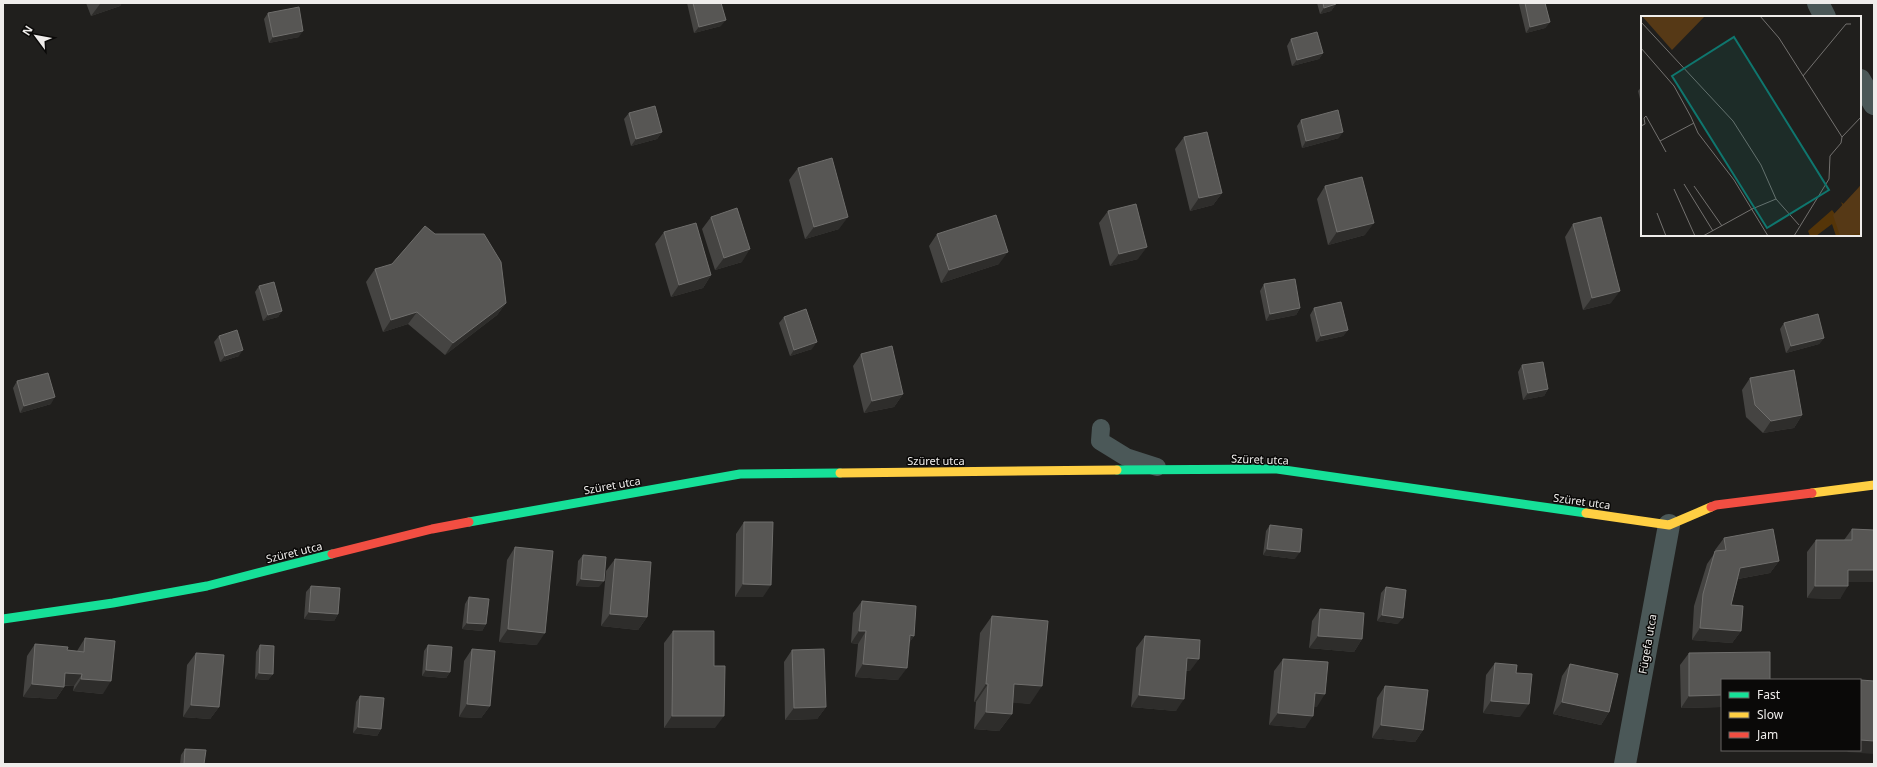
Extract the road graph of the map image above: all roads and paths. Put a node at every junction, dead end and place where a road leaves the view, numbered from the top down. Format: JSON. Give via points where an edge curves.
{"nodes":[{"id":1,"x":1818,"y":3,"type":"edge"},
{"id":2,"x":1824,"y":16,"type":"edge"},
{"id":3,"x":1861,"y":82,"type":"edge"},
{"id":4,"x":1874,"y":104,"type":"edge"},
{"id":5,"x":1101,"y":428,"type":"dead end"},
{"id":6,"x":1167,"y":470,"type":"junction"},
{"id":7,"x":1874,"y":485,"type":"edge"},
{"id":8,"x":1669,"y":525,"type":"junction"},
{"id":9,"x":3,"y":619,"type":"edge"},
{"id":10,"x":1625,"y":764,"type":"edge"}],
"edges":[{"from":1,"to":2,"type":"street"},
{"from":3,"to":4,"type":"street"},
{"from":5,"to":6,"type":"lane","via":[[1100,441],[1126,457]]},
{"from":6,"to":8,"type":"street","name":"Szüret utca","via":[[1277,469]]},
{"from":6,"to":9,"type":"street","name":"Szüret utca","via":[[740,474],[432,529],[207,586]]},
{"from":7,"to":8,"type":"street","via":[[1716,505]]},
{"from":8,"to":10,"type":"street","name":"Fügefa utca"}]}
